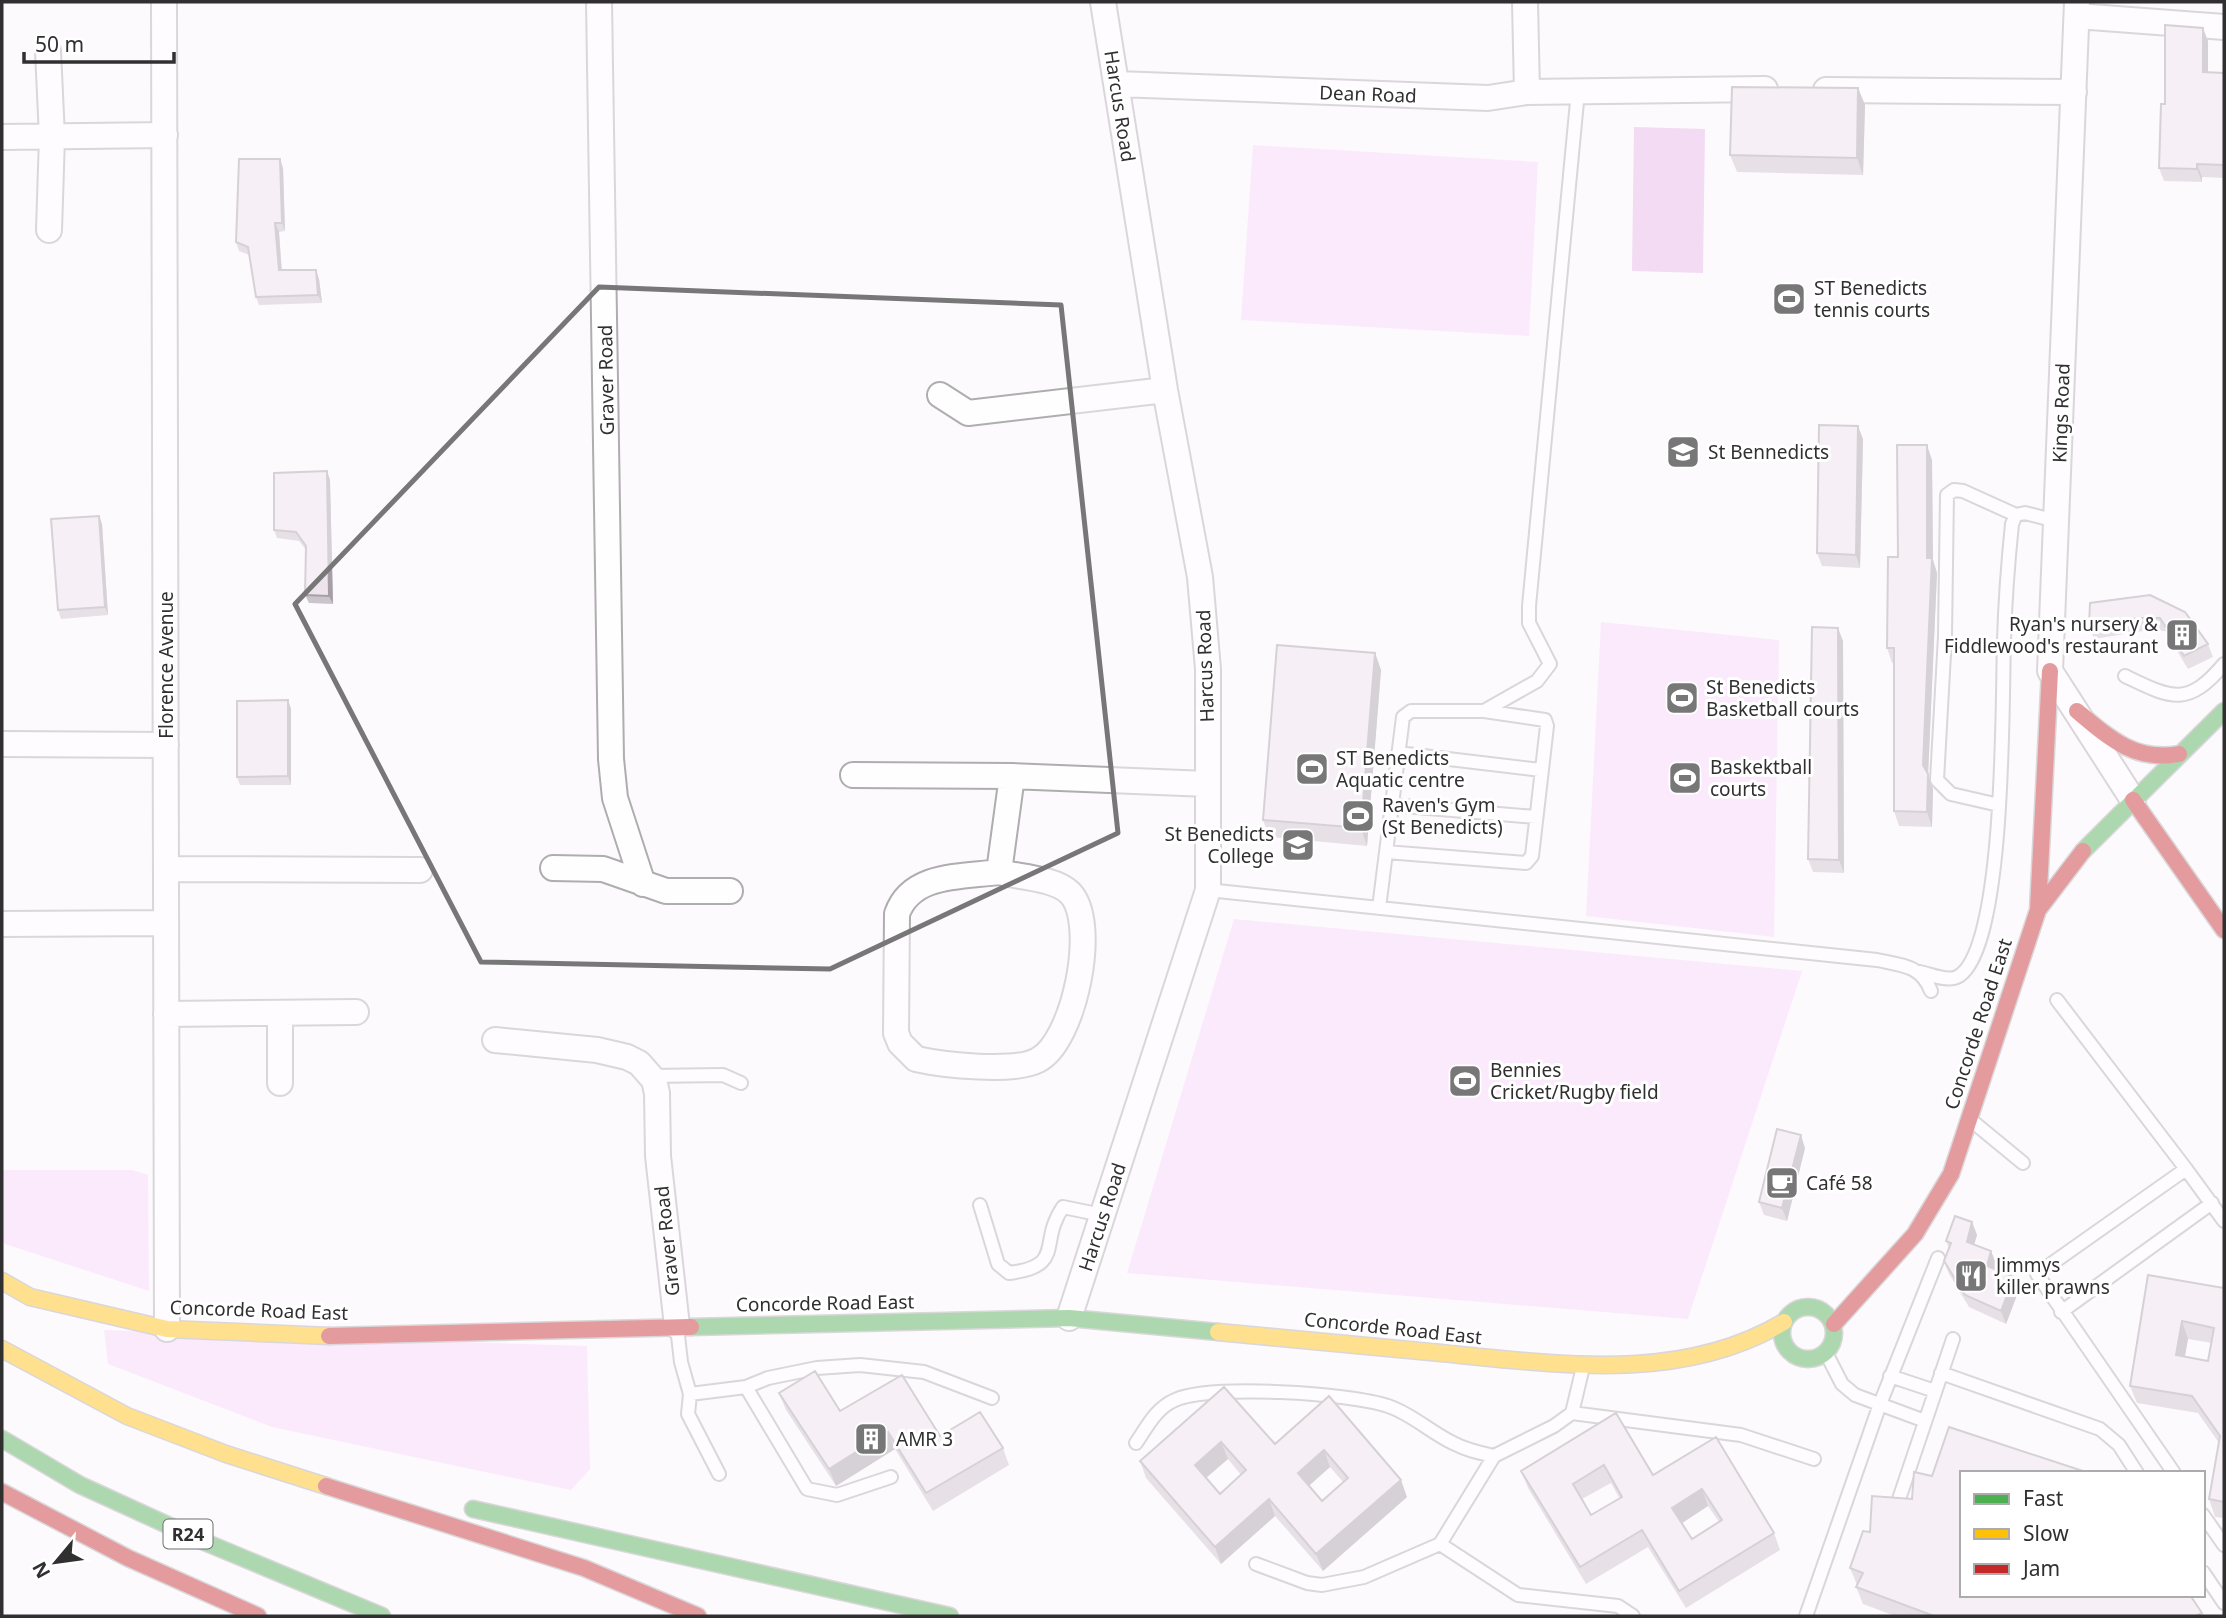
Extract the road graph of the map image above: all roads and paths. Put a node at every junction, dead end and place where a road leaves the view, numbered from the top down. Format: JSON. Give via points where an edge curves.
{"nodes":[{"id":1,"x":164,"y":2,"type":"edge"},
{"id":2,"x":599,"y":2,"type":"edge"},
{"id":3,"x":1103,"y":2,"type":"edge"},
{"id":4,"x":1525,"y":2,"type":"edge"},
{"id":5,"x":2077,"y":9,"type":"edge"},
{"id":6,"x":2224,"y":27,"type":"edge"},
{"id":7,"x":48,"y":51,"type":"dead end"},
{"id":8,"x":1117,"y":84,"type":"junction"},
{"id":9,"x":1578,"y":91,"type":"junction"},
{"id":10,"x":1527,"y":92,"type":"junction"},
{"id":11,"x":2074,"y":92,"type":"junction"},
{"id":12,"x":165,"y":135,"type":"junction"},
{"id":13,"x":2,"y":136,"type":"edge"},
{"id":14,"x":52,"y":137,"type":"junction"},
{"id":15,"x":48,"y":230,"type":"dead end"},
{"id":16,"x":1165,"y":390,"type":"junction"},
{"id":17,"x":940,"y":395,"type":"dead end"},
{"id":18,"x":2016,"y":515,"type":"junction"},
{"id":19,"x":2056,"y":522,"type":"junction"},
{"id":20,"x":2224,"y":664,"type":"edge"},
{"id":21,"x":2050,"y":671,"type":"junction"},
{"id":22,"x":2125,"y":676,"type":"dead end"},
{"id":23,"x":1484,"y":711,"type":"junction"},
{"id":24,"x":2077,"y":711,"type":"junction"},
{"id":25,"x":2224,"y":711,"type":"edge"},
{"id":26,"x":2,"y":744,"type":"edge"},
{"id":27,"x":166,"y":745,"type":"junction"},
{"id":28,"x":1398,"y":753,"type":"junction"},
{"id":29,"x":2179,"y":754,"type":"junction"},
{"id":30,"x":1541,"y":770,"type":"junction"},
{"id":31,"x":853,"y":775,"type":"dead end"},
{"id":32,"x":1012,"y":776,"type":"junction"},
{"id":33,"x":1208,"y":784,"type":"junction"},
{"id":34,"x":2133,"y":800,"type":"junction"},
{"id":35,"x":1392,"y":805,"type":"junction"},
{"id":36,"x":1999,"y":805,"type":"junction"},
{"id":37,"x":1536,"y":817,"type":"junction"},
{"id":38,"x":1386,"y":852,"type":"junction"},
{"id":39,"x":553,"y":868,"type":"dead end"},
{"id":40,"x":166,"y":869,"type":"junction"},
{"id":41,"x":421,"y":870,"type":"dead end"},
{"id":42,"x":999,"y":872,"type":"junction"},
{"id":43,"x":643,"y":884,"type":"junction"},
{"id":44,"x":1208,"y":890,"type":"junction"},
{"id":45,"x":730,"y":891,"type":"dead end"},
{"id":46,"x":1379,"y":908,"type":"junction"},
{"id":47,"x":2038,"y":910,"type":"junction"},
{"id":48,"x":2,"y":923,"type":"edge"},
{"id":49,"x":166,"y":923,"type":"junction"},
{"id":50,"x":2224,"y":930,"type":"edge"},
{"id":51,"x":1920,"y":972,"type":"junction"},
{"id":52,"x":1931,"y":990,"type":"dead end"},
{"id":53,"x":2057,"y":1000,"type":"dead end"},
{"id":54,"x":356,"y":1012,"type":"dead end"},
{"id":55,"x":281,"y":1013,"type":"junction"},
{"id":56,"x":166,"y":1014,"type":"junction"},
{"id":57,"x":495,"y":1040,"type":"dead end"},
{"id":58,"x":650,"y":1076,"type":"junction"},
{"id":59,"x":280,"y":1083,"type":"dead end"},
{"id":60,"x":741,"y":1083,"type":"dead end"},
{"id":61,"x":1969,"y":1119,"type":"junction"},
{"id":62,"x":2023,"y":1163,"type":"dead end"},
{"id":63,"x":2186,"y":1169,"type":"junction"},
{"id":64,"x":2212,"y":1203,"type":"junction"},
{"id":65,"x":980,"y":1205,"type":"dead end"},
{"id":66,"x":1102,"y":1215,"type":"junction"},
{"id":67,"x":2224,"y":1221,"type":"edge"},
{"id":68,"x":1938,"y":1258,"type":"dead end"},
{"id":69,"x":1880,"y":1273,"type":"junction"},
{"id":70,"x":2,"y":1281,"type":"edge"},
{"id":71,"x":1811,"y":1307,"type":"junction"},
{"id":72,"x":2062,"y":1312,"type":"junction"},
{"id":73,"x":1069,"y":1318,"type":"junction"},
{"id":74,"x":1784,"y":1321,"type":"junction"},
{"id":75,"x":1834,"y":1324,"type":"junction"},
{"id":76,"x":677,"y":1326,"type":"junction"},
{"id":77,"x":167,"y":1329,"type":"junction"},
{"id":78,"x":1953,"y":1339,"type":"dead end"},
{"id":79,"x":2,"y":1349,"type":"edge"},
{"id":80,"x":1826,"y":1353,"type":"junction"},
{"id":81,"x":1773,"y":1356,"type":"dead end"},
{"id":82,"x":1794,"y":1356,"type":"junction"},
{"id":83,"x":1751,"y":1357,"type":"dead end"},
{"id":84,"x":1654,"y":1363,"type":"junction"},
{"id":85,"x":1583,"y":1367,"type":"junction"},
{"id":86,"x":1941,"y":1373,"type":"junction"},
{"id":87,"x":1890,"y":1376,"type":"junction"},
{"id":88,"x":746,"y":1387,"type":"junction"},
{"id":89,"x":1935,"y":1391,"type":"junction"},
{"id":90,"x":690,"y":1394,"type":"junction"},
{"id":91,"x":992,"y":1398,"type":"dead end"},
{"id":92,"x":1880,"y":1404,"type":"junction"},
{"id":93,"x":1572,"y":1413,"type":"junction"},
{"id":94,"x":1925,"y":1421,"type":"junction"},
{"id":95,"x":2,"y":1439,"type":"edge"},
{"id":96,"x":1136,"y":1443,"type":"dead end"},
{"id":97,"x":226,"y":1454,"type":"junction"},
{"id":98,"x":1494,"y":1456,"type":"junction"},
{"id":99,"x":1814,"y":1459,"type":"dead end"},
{"id":100,"x":2136,"y":1471,"type":"edge"},
{"id":101,"x":2173,"y":1471,"type":"edge"},
{"id":102,"x":719,"y":1474,"type":"dead end"},
{"id":103,"x":891,"y":1476,"type":"dead end"},
{"id":104,"x":2,"y":1492,"type":"edge"},
{"id":105,"x":402,"y":1493,"type":"dead end"},
{"id":106,"x":1898,"y":1502,"type":"edge"},
{"id":107,"x":457,"y":1506,"type":"dead end"},
{"id":108,"x":2205,"y":1517,"type":"edge"},
{"id":109,"x":1440,"y":1544,"type":"junction"},
{"id":110,"x":2224,"y":1545,"type":"edge"},
{"id":111,"x":1256,"y":1564,"type":"dead end"},
{"id":112,"x":2205,"y":1575,"type":"edge"},
{"id":113,"x":2224,"y":1604,"type":"edge"},
{"id":114,"x":258,"y":1616,"type":"edge"},
{"id":115,"x":382,"y":1616,"type":"edge"},
{"id":116,"x":698,"y":1616,"type":"edge"},
{"id":117,"x":950,"y":1616,"type":"edge"},
{"id":118,"x":1633,"y":1616,"type":"edge"},
{"id":119,"x":1806,"y":1616,"type":"edge"}],
"edges":[{"from":1,"to":12,"type":"street","name":"Florence Avenue"},
{"from":2,"to":43,"type":"street","name":"Graver Road","via":[[611,759],[615,798]]},
{"from":3,"to":8,"type":"street","name":"Harcus Road"},
{"from":4,"to":10,"type":"street"},
{"from":5,"to":6,"type":"street"},
{"from":5,"to":11,"type":"street","name":"Kings Road"},
{"from":7,"to":14,"type":"street"},
{"from":8,"to":10,"type":"street","name":"Dean Road","via":[[1488,98]]},
{"from":8,"to":16,"type":"street","name":"Harcus Road"},
{"from":9,"to":10,"type":"street","name":"Dean Road"},
{"from":9,"to":11,"type":"street","name":"Dean Road"},
{"from":9,"to":23,"type":"lane","via":[[1529,606],[1529,623],[1550,664],[1536,681]]},
{"from":11,"to":19,"type":"street","name":"Kings Road"},
{"from":12,"to":14,"type":"street"},
{"from":12,"to":27,"type":"street","name":"Florence Avenue"},
{"from":13,"to":14,"type":"street"},
{"from":14,"to":15,"type":"street"},
{"from":16,"to":17,"type":"street","via":[[968,413]]},
{"from":16,"to":33,"type":"street","name":"Harcus Road","via":[[1203,603]]},
{"from":18,"to":19,"type":"lane","via":[[2025,513]]},
{"from":18,"to":36,"type":"lane","via":[[2006,604]]},
{"from":18,"to":36,"type":"lane","via":[[1963,491],[1947,495],[1937,780],[1951,794]]},
{"from":19,"to":21,"type":"street","name":"Kings Road"},
{"from":20,"to":22,"type":"lane","via":[[2202,686],[2179,697],[2166,696]]},
{"from":21,"to":24,"type":"street"},
{"from":21,"to":47,"type":"main road"},
{"from":23,"to":28,"type":"lane","via":[[1407,712]]},
{"from":23,"to":30,"type":"lane","via":[[1545,720]]},
{"from":24,"to":29,"type":"main road","via":[[2136,755],[2162,759]]},
{"from":24,"to":34,"type":"street"},
{"from":25,"to":29,"type":"main road","name":"Concorde Road East"},
{"from":26,"to":27,"type":"street"},
{"from":27,"to":40,"type":"street","name":"Florence Avenue"},
{"from":28,"to":30,"type":"lane"},
{"from":28,"to":35,"type":"lane"},
{"from":29,"to":34,"type":"main road","name":"Concorde Road East"},
{"from":30,"to":37,"type":"lane"},
{"from":31,"to":32,"type":"street"},
{"from":32,"to":33,"type":"street"},
{"from":32,"to":42,"type":"street"},
{"from":33,"to":44,"type":"street","name":"Harcus Road"},
{"from":34,"to":47,"type":"main road","name":"Concorde Road East","via":[[2066,870]]},
{"from":34,"to":50,"type":"main road"},
{"from":35,"to":37,"type":"lane"},
{"from":35,"to":38,"type":"lane"},
{"from":36,"to":51,"type":"lane","via":[[1979,949],[1957,977]]},
{"from":37,"to":38,"type":"lane","via":[[1532,856],[1526,863]]},
{"from":38,"to":46,"type":"lane"},
{"from":39,"to":43,"type":"street","via":[[603,869]]},
{"from":40,"to":41,"type":"street"},
{"from":40,"to":49,"type":"street","name":"Florence Avenue"},
{"from":42,"to":42,"type":"street","via":[[927,883],[901,902],[897,914],[896,1033],[916,1059],[1020,1066],[1040,1060],[1058,1039],[1080,973],[1083,937],[1078,904],[1059,886]]},
{"from":43,"to":45,"type":"street","via":[[666,891]]},
{"from":44,"to":46,"type":"lane"},
{"from":44,"to":66,"type":"street","name":"Harcus Road"},
{"from":46,"to":51,"type":"lane","via":[[1824,953]]},
{"from":47,"to":61,"type":"main road","name":"Concorde Road East"},
{"from":48,"to":49,"type":"street"},
{"from":49,"to":56,"type":"street","name":"Florence Avenue"},
{"from":51,"to":52,"type":"lane"},
{"from":53,"to":63,"type":"lane"},
{"from":54,"to":55,"type":"street"},
{"from":55,"to":56,"type":"street"},
{"from":55,"to":59,"type":"street"},
{"from":56,"to":77,"type":"street","name":"Florence Avenue"},
{"from":57,"to":58,"type":"street","via":[[597,1050],[627,1057]]},
{"from":58,"to":60,"type":"lane","via":[[723,1075]]},
{"from":58,"to":76,"type":"street","name":"Graver Road","via":[[657,1093],[658,1157]]},
{"from":61,"to":62,"type":"lane"},
{"from":61,"to":69,"type":"main road","name":"Concorde Road East","via":[[1936,1203]]},
{"from":63,"to":64,"type":"lane"},
{"from":63,"to":72,"type":"lane","via":[[2037,1274]]},
{"from":64,"to":67,"type":"lane"},
{"from":64,"to":72,"type":"lane"},
{"from":65,"to":66,"type":"lane","via":[[998,1264],[1009,1273],[1032,1270],[1044,1262],[1063,1207]]},
{"from":66,"to":73,"type":"street","name":"Harcus Road"},
{"from":68,"to":87,"type":"lane"},
{"from":69,"to":71,"type":"main road","name":"Concorde Road East","via":[[1842,1296]]},
{"from":69,"to":75,"type":"main road","name":"Concorde Road East"},
{"from":70,"to":77,"type":"main road","name":"Concorde Road East","via":[[30,1297]]},
{"from":71,"to":74,"type":"main road","via":[[1796,1310]]},
{"from":71,"to":75,"type":"main road","via":[[1827,1314]]},
{"from":72,"to":101,"type":"lane"},
{"from":73,"to":76,"type":"main road","name":"Concorde Road East"},
{"from":73,"to":85,"type":"main road","name":"Concorde Road East"},
{"from":74,"to":82,"type":"main road","via":[[1784,1344]]},
{"from":74,"to":84,"type":"main road","name":"Concorde Road East","via":[[1748,1342]]},
{"from":75,"to":80,"type":"main road","via":[[1835,1338]]},
{"from":76,"to":77,"type":"main road","name":"Concorde Road East","via":[[310,1336]]},
{"from":76,"to":90,"type":"lane"},
{"from":78,"to":86,"type":"lane"},
{"from":79,"to":97,"type":"main road","via":[[127,1416]]},
{"from":80,"to":82,"type":"main road","via":[[1811,1360]]},
{"from":80,"to":92,"type":"lane","via":[[1842,1384],[1855,1395]]},
{"from":81,"to":82,"type":"main road"},
{"from":83,"to":84,"type":"main road","name":"Concorde Road East","via":[[1700,1367]]},
{"from":84,"to":85,"type":"main road","name":"Concorde Road East"},
{"from":85,"to":93,"type":"lane"},
{"from":86,"to":89,"type":"lane"},
{"from":86,"to":100,"type":"lane","via":[[2099,1429],[2119,1445]]},
{"from":87,"to":89,"type":"lane"},
{"from":87,"to":92,"type":"lane"},
{"from":88,"to":90,"type":"lane"},
{"from":88,"to":91,"type":"lane","via":[[817,1368],[860,1365],[924,1372]]},
{"from":88,"to":103,"type":"lane","via":[[807,1489],[837,1495]]},
{"from":89,"to":94,"type":"lane"},
{"from":90,"to":102,"type":"lane","via":[[688,1414]]},
{"from":92,"to":94,"type":"lane"},
{"from":92,"to":119,"type":"lane"},
{"from":93,"to":98,"type":"lane"},
{"from":93,"to":99,"type":"lane","via":[[1741,1435]]},
{"from":94,"to":106,"type":"lane"},
{"from":95,"to":115,"type":"main road","number":"R24","via":[[80,1485]]},
{"from":96,"to":98,"type":"lane","via":[[1152,1418],[1174,1400],[1232,1392],[1369,1400],[1411,1416],[1451,1443]]},
{"from":97,"to":105,"type":"main road"},
{"from":97,"to":116,"type":"main road","via":[[584,1568]]},
{"from":98,"to":109,"type":"lane"},
{"from":104,"to":114,"type":"main road","number":"R24","via":[[53,1522]]},
{"from":107,"to":117,"type":"main road"},
{"from":108,"to":110,"type":"lane"},
{"from":109,"to":111,"type":"lane","via":[[1364,1577],[1322,1586]]},
{"from":109,"to":118,"type":"lane","via":[[1518,1595],[1618,1606]]},
{"from":112,"to":113,"type":"lane"}]}
